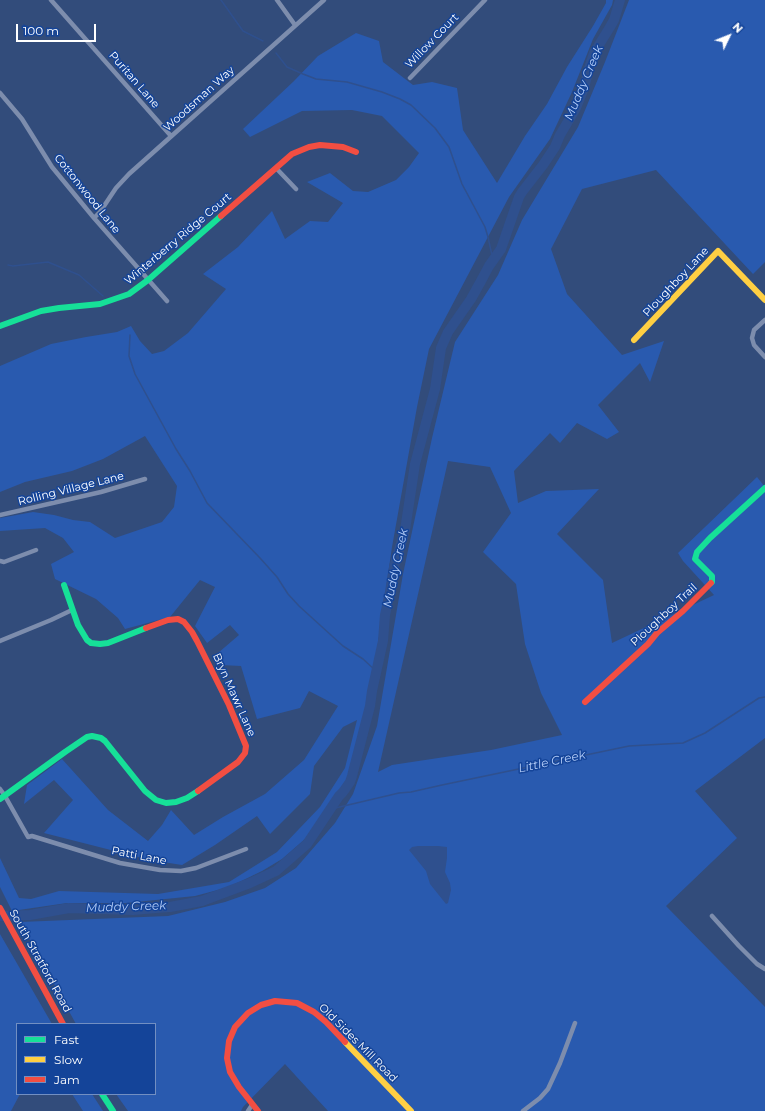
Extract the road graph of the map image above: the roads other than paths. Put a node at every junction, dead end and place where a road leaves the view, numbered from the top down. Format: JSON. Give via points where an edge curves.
{"nodes":[{"id":1,"x":51,"y":0,"type":"edge"},
{"id":2,"x":277,"y":0,"type":"edge"},
{"id":3,"x":324,"y":0,"type":"edge"},
{"id":4,"x":484,"y":0,"type":"edge"},
{"id":5,"x":295,"y":25,"type":"junction"},
{"id":6,"x":410,"y":78,"type":"dead end"},
{"id":7,"x":0,"y":93,"type":"edge"},
{"id":8,"x":171,"y":136,"type":"junction"},
{"id":9,"x":356,"y":152,"type":"dead end"},
{"id":10,"x":276,"y":168,"type":"junction"},
{"id":11,"x":296,"y":189,"type":"dead end"},
{"id":12,"x":94,"y":218,"type":"junction"},
{"id":13,"x":148,"y":280,"type":"junction"},
{"id":14,"x":765,"y":300,"type":"edge"},
{"id":15,"x":167,"y":301,"type":"dead end"},
{"id":16,"x":765,"y":320,"type":"edge"},
{"id":17,"x":0,"y":326,"type":"edge"},
{"id":18,"x":634,"y":340,"type":"dead end"},
{"id":19,"x":765,"y":357,"type":"edge"},
{"id":20,"x":145,"y":479,"type":"dead end"},
{"id":21,"x":765,"y":488,"type":"edge"},
{"id":22,"x":0,"y":515,"type":"edge"},
{"id":23,"x":36,"y":550,"type":"dead end"},
{"id":24,"x":0,"y":561,"type":"edge"},
{"id":25,"x":64,"y":585,"type":"dead end"},
{"id":26,"x":72,"y":610,"type":"junction"},
{"id":27,"x":0,"y":641,"type":"edge"},
{"id":28,"x":585,"y":702,"type":"dead end"},
{"id":29,"x":0,"y":789,"type":"edge"},
{"id":30,"x":3,"y":797,"type":"edge"},
{"id":31,"x":246,"y":849,"type":"dead end"},
{"id":32,"x":0,"y":908,"type":"edge"},
{"id":33,"x":712,"y":916,"type":"dead end"},
{"id":34,"x":765,"y":969,"type":"edge"},
{"id":35,"x":62,"y":1023,"type":"edge"},
{"id":36,"x":575,"y":1024,"type":"dead end"},
{"id":37,"x":103,"y":1095,"type":"edge"},
{"id":38,"x":252,"y":1105,"type":"junction"},
{"id":39,"x":113,"y":1111,"type":"edge"},
{"id":40,"x":248,"y":1111,"type":"edge"},
{"id":41,"x":258,"y":1111,"type":"edge"},
{"id":42,"x":411,"y":1111,"type":"edge"},
{"id":43,"x":523,"y":1111,"type":"edge"}],
"edges":[{"from":1,"to":8,"type":"street","name":"Puritan Lane"},
{"from":2,"to":5,"type":"street"},
{"from":3,"to":5,"type":"street","name":"Woodsman Way"},
{"from":4,"to":6,"type":"street","name":"Willow Court"},
{"from":5,"to":8,"type":"street","name":"Woodsman Way"},
{"from":7,"to":12,"type":"street","name":"Cottonwood Lane","via":[[22,119],[52,167]]},
{"from":8,"to":12,"type":"street","name":"Woodsman Way","via":[[123,181]]},
{"from":9,"to":10,"type":"street","name":"Winterberry Ridge Court","via":[[328,145],[309,147],[292,154]]},
{"from":10,"to":11,"type":"street"},
{"from":10,"to":13,"type":"street","name":"Winterberry Ridge Court"},
{"from":12,"to":13,"type":"street","name":"Cottonwood Lane"},
{"from":13,"to":15,"type":"street","name":"Cottonwood Lane"},
{"from":13,"to":17,"type":"street","name":"Winterberry Ridge Court","via":[[129,294],[118,298],[93,305],[46,310]]},
{"from":14,"to":18,"type":"street","name":"Ploughboy Lane","via":[[718,251]]},
{"from":16,"to":19,"type":"street","via":[[754,330],[752,338],[754,345]]},
{"from":20,"to":22,"type":"street","name":"Rolling Village Lane","via":[[101,492]]},
{"from":21,"to":28,"type":"street","name":"Ploughboy Trail","via":[[697,552],[696,561],[712,576],[709,586]]},
{"from":23,"to":24,"type":"street","via":[[4,562]]},
{"from":25,"to":26,"type":"street","name":"Bryn Mawr Lane"},
{"from":26,"to":27,"type":"street"},
{"from":26,"to":30,"type":"street","name":"Bryn Mawr Lane","via":[[87,640],[95,644],[119,639],[168,620],[178,619],[184,622],[197,641],[229,705],[246,746],[245,753],[238,762],[198,791],[180,801],[166,803],[156,800],[145,791],[105,740],[92,736],[65,752]]},
{"from":29,"to":30,"type":"street"},
{"from":30,"to":31,"type":"street","name":"Patti Lane","via":[[28,837],[32,836],[120,863],[182,872]]},
{"from":32,"to":35,"type":"street","name":"South Stratford Road"},
{"from":33,"to":34,"type":"street","via":[[757,964]]},
{"from":36,"to":43,"type":"street","via":[[548,1089]]},
{"from":37,"to":39,"type":"street"},
{"from":38,"to":40,"type":"street"},
{"from":38,"to":41,"type":"street","name":"Old Sides Mill Road"},
{"from":38,"to":42,"type":"street","name":"Old Sides Mill Road","via":[[230,1072],[227,1058],[229,1041],[235,1027],[248,1013],[261,1005],[282,1001],[306,1007],[326,1022]]}]}
